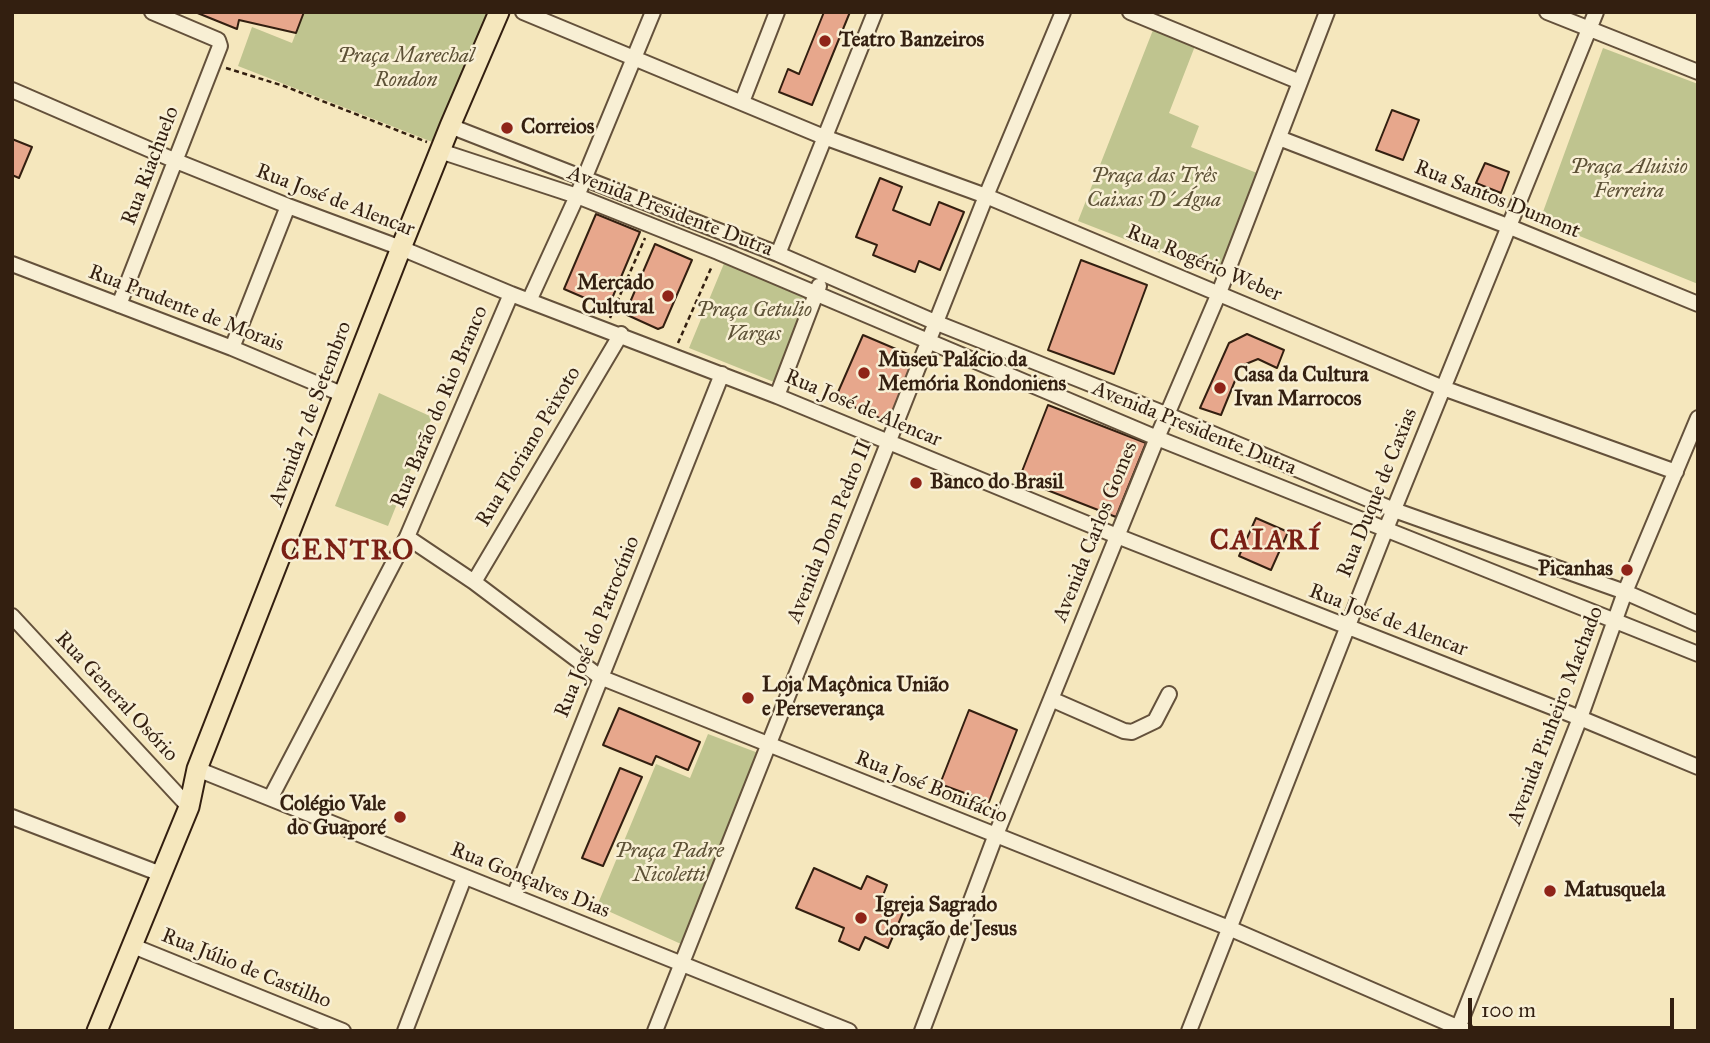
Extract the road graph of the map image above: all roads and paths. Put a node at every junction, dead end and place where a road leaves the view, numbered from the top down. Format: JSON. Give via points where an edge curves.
{"nodes":[{"id":1,"x":152,"y":12,"type":"edge"},
{"id":2,"x":499,"y":12,"type":"edge"},
{"id":3,"x":523,"y":12,"type":"edge"},
{"id":4,"x":653,"y":12,"type":"edge"},
{"id":5,"x":777,"y":12,"type":"edge"},
{"id":6,"x":874,"y":12,"type":"edge"},
{"id":7,"x":1063,"y":12,"type":"edge"},
{"id":8,"x":1130,"y":12,"type":"edge"},
{"id":9,"x":1328,"y":12,"type":"edge"},
{"id":10,"x":1547,"y":12,"type":"edge"},
{"id":11,"x":1596,"y":12,"type":"edge"},
{"id":12,"x":1588,"y":30,"type":"junction"},
{"id":13,"x":634,"y":58,"type":"junction"},
{"id":14,"x":213,"y":64,"type":"junction"},
{"id":15,"x":1698,"y":72,"type":"edge"},
{"id":16,"x":1300,"y":82,"type":"junction"},
{"id":17,"x":12,"y":90,"type":"edge"},
{"id":18,"x":742,"y":102,"type":"junction"},
{"id":19,"x":450,"y":126,"type":"junction"},
{"id":20,"x":824,"y":137,"type":"junction"},
{"id":21,"x":1279,"y":138,"type":"junction"},
{"id":22,"x":440,"y":149,"type":"junction"},
{"id":23,"x":176,"y":161,"type":"junction"},
{"id":24,"x":584,"y":179,"type":"junction"},
{"id":25,"x":986,"y":196,"type":"junction"},
{"id":26,"x":577,"y":197,"type":"junction"},
{"id":27,"x":288,"y":206,"type":"junction"},
{"id":28,"x":650,"y":225,"type":"junction"},
{"id":29,"x":1510,"y":227,"type":"junction"},
{"id":30,"x":401,"y":247,"type":"junction"},
{"id":31,"x":718,"y":252,"type":"junction"},
{"id":32,"x":778,"y":254,"type":"junction"},
{"id":33,"x":12,"y":264,"type":"edge"},
{"id":34,"x":823,"y":274,"type":"junction"},
{"id":35,"x":817,"y":292,"type":"junction"},
{"id":36,"x":1219,"y":293,"type":"junction"},
{"id":37,"x":511,"y":294,"type":"junction"},
{"id":38,"x":529,"y":300,"type":"junction"},
{"id":39,"x":1698,"y":304,"type":"edge"},
{"id":40,"x":119,"y":305,"type":"junction"},
{"id":41,"x":937,"y":323,"type":"junction"},
{"id":42,"x":605,"y":328,"type":"junction"},
{"id":43,"x":621,"y":334,"type":"junction"},
{"id":44,"x":929,"y":341,"type":"junction"},
{"id":45,"x":232,"y":348,"type":"junction"},
{"id":46,"x":672,"y":355,"type":"junction"},
{"id":47,"x":722,"y":374,"type":"junction"},
{"id":48,"x":1443,"y":388,"type":"junction"},
{"id":49,"x":344,"y":395,"type":"junction"},
{"id":50,"x":777,"y":396,"type":"junction"},
{"id":51,"x":1168,"y":415,"type":"junction"},
{"id":52,"x":1698,"y":418,"type":"edge"},
{"id":53,"x":1157,"y":438,"type":"junction"},
{"id":54,"x":888,"y":443,"type":"junction"},
{"id":55,"x":1676,"y":472,"type":"junction"},
{"id":56,"x":1394,"y":510,"type":"junction"},
{"id":57,"x":1386,"y":530,"type":"junction"},
{"id":58,"x":1117,"y":536,"type":"junction"},
{"id":59,"x":407,"y":537,"type":"junction"},
{"id":60,"x":474,"y":582,"type":"junction"},
{"id":61,"x":1625,"y":592,"type":"junction"},
{"id":62,"x":12,"y":616,"type":"edge"},
{"id":63,"x":1614,"y":620,"type":"junction"},
{"id":64,"x":1698,"y":624,"type":"edge"},
{"id":65,"x":1348,"y":628,"type":"junction"},
{"id":66,"x":1698,"y":654,"type":"edge"},
{"id":67,"x":600,"y":677,"type":"junction"},
{"id":68,"x":1169,"y":694,"type":"dead end"},
{"id":69,"x":1051,"y":699,"type":"junction"},
{"id":70,"x":1580,"y":718,"type":"junction"},
{"id":71,"x":767,"y":744,"type":"junction"},
{"id":72,"x":1698,"y":767,"type":"edge"},
{"id":73,"x":197,"y":769,"type":"junction"},
{"id":74,"x":271,"y":797,"type":"junction"},
{"id":75,"x":189,"y":807,"type":"junction"},
{"id":76,"x":12,"y":817,"type":"edge"},
{"id":77,"x":995,"y":837,"type":"junction"},
{"id":78,"x":162,"y":874,"type":"junction"},
{"id":79,"x":464,"y":878,"type":"junction"},
{"id":80,"x":513,"y":896,"type":"junction"},
{"id":81,"x":1229,"y":928,"type":"junction"},
{"id":82,"x":133,"y":946,"type":"junction"},
{"id":83,"x":681,"y":965,"type":"junction"},
{"id":84,"x":1461,"y":1030,"type":"edge"},
{"id":85,"x":97,"y":1031,"type":"edge"},
{"id":86,"x":343,"y":1031,"type":"edge"},
{"id":87,"x":405,"y":1031,"type":"edge"},
{"id":88,"x":655,"y":1031,"type":"edge"},
{"id":89,"x":849,"y":1031,"type":"edge"},
{"id":90,"x":922,"y":1031,"type":"edge"},
{"id":91,"x":1189,"y":1031,"type":"edge"}],
"edges":[{"from":1,"to":14,"type":"street","name":"Rua Riachuelo","via":[[220,43]]},
{"from":2,"to":19,"type":"main road","name":"Avenida 7 de Setembro"},
{"from":3,"to":13,"type":"street","name":"Rua Rogério Weber"},
{"from":4,"to":13,"type":"street"},
{"from":5,"to":18,"type":"street"},
{"from":6,"to":20,"type":"street"},
{"from":7,"to":25,"type":"street","name":"Avenida Dom Pedro II"},
{"from":8,"to":16,"type":"street"},
{"from":9,"to":16,"type":"street","name":"Avenida Carlos Gomes"},
{"from":10,"to":12,"type":"street"},
{"from":11,"to":12,"type":"street","name":"Rua Duque de Caxias"},
{"from":12,"to":15,"type":"street"},
{"from":12,"to":29,"type":"street","name":"Rua Duque de Caxias"},
{"from":13,"to":18,"type":"street","name":"Rua Rogério Weber"},
{"from":13,"to":24,"type":"street"},
{"from":14,"to":22,"type":"path","via":[[284,86]]},
{"from":14,"to":23,"type":"street","name":"Rua Riachuelo"},
{"from":16,"to":21,"type":"street","name":"Avenida Carlos Gomes"},
{"from":17,"to":23,"type":"street","name":"Rua José de Alencar"},
{"from":18,"to":20,"type":"street","name":"Rua Rogério Weber"},
{"from":19,"to":22,"type":"main road","name":"Avenida 7 de Setembro"},
{"from":19,"to":24,"type":"street","name":"Avenida Presidente Dutra"},
{"from":20,"to":25,"type":"street","name":"Rua Rogério Weber"},
{"from":20,"to":32,"type":"street"},
{"from":21,"to":29,"type":"street","name":"Rua Santos Dumont"},
{"from":21,"to":36,"type":"street","name":"Avenida Carlos Gomes"},
{"from":22,"to":26,"type":"street","name":"Avenida Presidente Dutra"},
{"from":22,"to":30,"type":"main road","name":"Avenida 7 de Setembro"},
{"from":23,"to":27,"type":"street","name":"Rua José de Alencar"},
{"from":23,"to":40,"type":"street","name":"Rua Riachuelo"},
{"from":24,"to":26,"type":"street"},
{"from":24,"to":32,"type":"street","name":"Avenida Presidente Dutra"},
{"from":25,"to":36,"type":"street","name":"Rua Rogério Weber"},
{"from":25,"to":41,"type":"street","name":"Avenida Dom Pedro II"},
{"from":26,"to":28,"type":"street","name":"Avenida Presidente Dutra"},
{"from":26,"to":38,"type":"street"},
{"from":27,"to":30,"type":"street","name":"Rua José de Alencar"},
{"from":27,"to":45,"type":"street"},
{"from":28,"to":31,"type":"street","name":"Avenida Presidente Dutra"},
{"from":28,"to":42,"type":"path"},
{"from":29,"to":39,"type":"street","name":"Rua Santos Dumont"},
{"from":29,"to":48,"type":"street","name":"Rua Duque de Caxias"},
{"from":30,"to":37,"type":"street","name":"Rua José de Alencar"},
{"from":30,"to":49,"type":"main road","name":"Avenida 7 de Setembro"},
{"from":31,"to":35,"type":"street","name":"Avenida Presidente Dutra"},
{"from":31,"to":46,"type":"path"},
{"from":32,"to":34,"type":"street","name":"Avenida Presidente Dutra"},
{"from":33,"to":40,"type":"street","name":"Rua Prudente de Morais"},
{"from":34,"to":35,"type":"street"},
{"from":34,"to":41,"type":"street","name":"Avenida Presidente Dutra"},
{"from":35,"to":44,"type":"street","name":"Avenida Presidente Dutra"},
{"from":35,"to":50,"type":"street"},
{"from":36,"to":48,"type":"street","name":"Rua Rogério Weber"},
{"from":36,"to":51,"type":"street","name":"Avenida Carlos Gomes"},
{"from":37,"to":38,"type":"street","name":"Rua José de Alencar"},
{"from":37,"to":59,"type":"street","name":"Rua Barão do Rio Branco"},
{"from":38,"to":42,"type":"street","name":"Rua José de Alencar"},
{"from":40,"to":45,"type":"street","name":"Rua Prudente de Morais"},
{"from":41,"to":44,"type":"street","name":"Avenida Dom Pedro II"},
{"from":41,"to":51,"type":"street","name":"Avenida Presidente Dutra"},
{"from":42,"to":43,"type":"street","name":"Rua José de Alencar"},
{"from":43,"to":46,"type":"street","name":"Rua José de Alencar"},
{"from":43,"to":60,"type":"street","name":"Rua Floriano Peixoto"},
{"from":44,"to":53,"type":"street","name":"Avenida Presidente Dutra"},
{"from":44,"to":54,"type":"street","name":"Avenida Dom Pedro II"},
{"from":45,"to":49,"type":"street","name":"Rua Prudente de Morais"},
{"from":46,"to":47,"type":"street","name":"Rua José de Alencar"},
{"from":47,"to":50,"type":"street","name":"Rua José de Alencar"},
{"from":47,"to":67,"type":"street","name":"Rua José do Patrocínio"},
{"from":48,"to":55,"type":"street","name":"Rua Rogério Weber"},
{"from":48,"to":56,"type":"street","name":"Rua Duque de Caxias"},
{"from":49,"to":73,"type":"main road","name":"Avenida 7 de Setembro"},
{"from":50,"to":54,"type":"street","name":"Rua José de Alencar"},
{"from":51,"to":53,"type":"street","name":"Avenida Carlos Gomes"},
{"from":51,"to":56,"type":"street","name":"Avenida Presidente Dutra"},
{"from":52,"to":55,"type":"street","name":"Avenida Pinheiro Machado"},
{"from":53,"to":57,"type":"street","name":"Avenida Presidente Dutra"},
{"from":53,"to":58,"type":"street","name":"Avenida Carlos Gomes"},
{"from":54,"to":58,"type":"street","name":"Rua José de Alencar"},
{"from":54,"to":71,"type":"street","name":"Avenida Dom Pedro II"},
{"from":55,"to":61,"type":"street","name":"Avenida Pinheiro Machado"},
{"from":56,"to":57,"type":"street","name":"Rua Duque de Caxias"},
{"from":56,"to":61,"type":"street","name":"Avenida Presidente Dutra"},
{"from":57,"to":63,"type":"street","name":"Avenida Presidente Dutra"},
{"from":57,"to":65,"type":"street","name":"Rua Duque de Caxias"},
{"from":58,"to":65,"type":"street","name":"Rua José de Alencar"},
{"from":58,"to":69,"type":"street","name":"Avenida Carlos Gomes"},
{"from":59,"to":60,"type":"street","name":"Rua José Bonifácio"},
{"from":59,"to":74,"type":"street","name":"Rua Barão do Rio Branco"},
{"from":60,"to":67,"type":"street","name":"Rua José Bonifácio"},
{"from":61,"to":63,"type":"street","name":"Avenida Pinheiro Machado"},
{"from":61,"to":64,"type":"street","name":"Avenida Presidente Dutra"},
{"from":62,"to":75,"type":"street","name":"Rua General Osório"},
{"from":63,"to":66,"type":"street","name":"Avenida Presidente Dutra"},
{"from":63,"to":70,"type":"street","name":"Avenida Pinheiro Machado"},
{"from":65,"to":70,"type":"street","name":"Rua José de Alencar"},
{"from":65,"to":81,"type":"street","name":"Rua Duque de Caxias"},
{"from":67,"to":71,"type":"street","name":"Rua José Bonifácio"},
{"from":67,"to":80,"type":"street","name":"Rua José do Patrocínio"},
{"from":68,"to":69,"type":"street","via":[[1155,721],[1132,732]]},
{"from":69,"to":77,"type":"street","name":"Avenida Carlos Gomes"},
{"from":70,"to":72,"type":"street","name":"Rua José de Alencar"},
{"from":70,"to":84,"type":"street","name":"Avenida Pinheiro Machado"},
{"from":71,"to":77,"type":"street","name":"Rua José Bonifácio"},
{"from":71,"to":83,"type":"street","name":"Avenida Dom Pedro II"},
{"from":73,"to":74,"type":"street","name":"Rua Gonçalves Dias"},
{"from":73,"to":75,"type":"main road","name":"Avenida 7 de Setembro"},
{"from":74,"to":79,"type":"street","name":"Rua Gonçalves Dias"},
{"from":75,"to":78,"type":"main road","name":"Avenida 7 de Setembro"},
{"from":76,"to":78,"type":"street"},
{"from":77,"to":81,"type":"street","name":"Rua José Bonifácio"},
{"from":77,"to":90,"type":"street","name":"Avenida Carlos Gomes"},
{"from":78,"to":82,"type":"main road","name":"Avenida 7 de Setembro"},
{"from":79,"to":80,"type":"street","name":"Rua Gonçalves Dias"},
{"from":79,"to":87,"type":"street"},
{"from":80,"to":83,"type":"street","name":"Rua Gonçalves Dias"},
{"from":81,"to":84,"type":"street","name":"Rua José Bonifácio"},
{"from":81,"to":91,"type":"street","name":"Rua Duque de Caxias"},
{"from":82,"to":85,"type":"main road","name":"Avenida 7 de Setembro"},
{"from":82,"to":86,"type":"street","name":"Rua Júlio de Castilho"},
{"from":83,"to":88,"type":"street","name":"Avenida Dom Pedro II"},
{"from":83,"to":89,"type":"street","name":"Rua Gonçalves Dias"}]}
